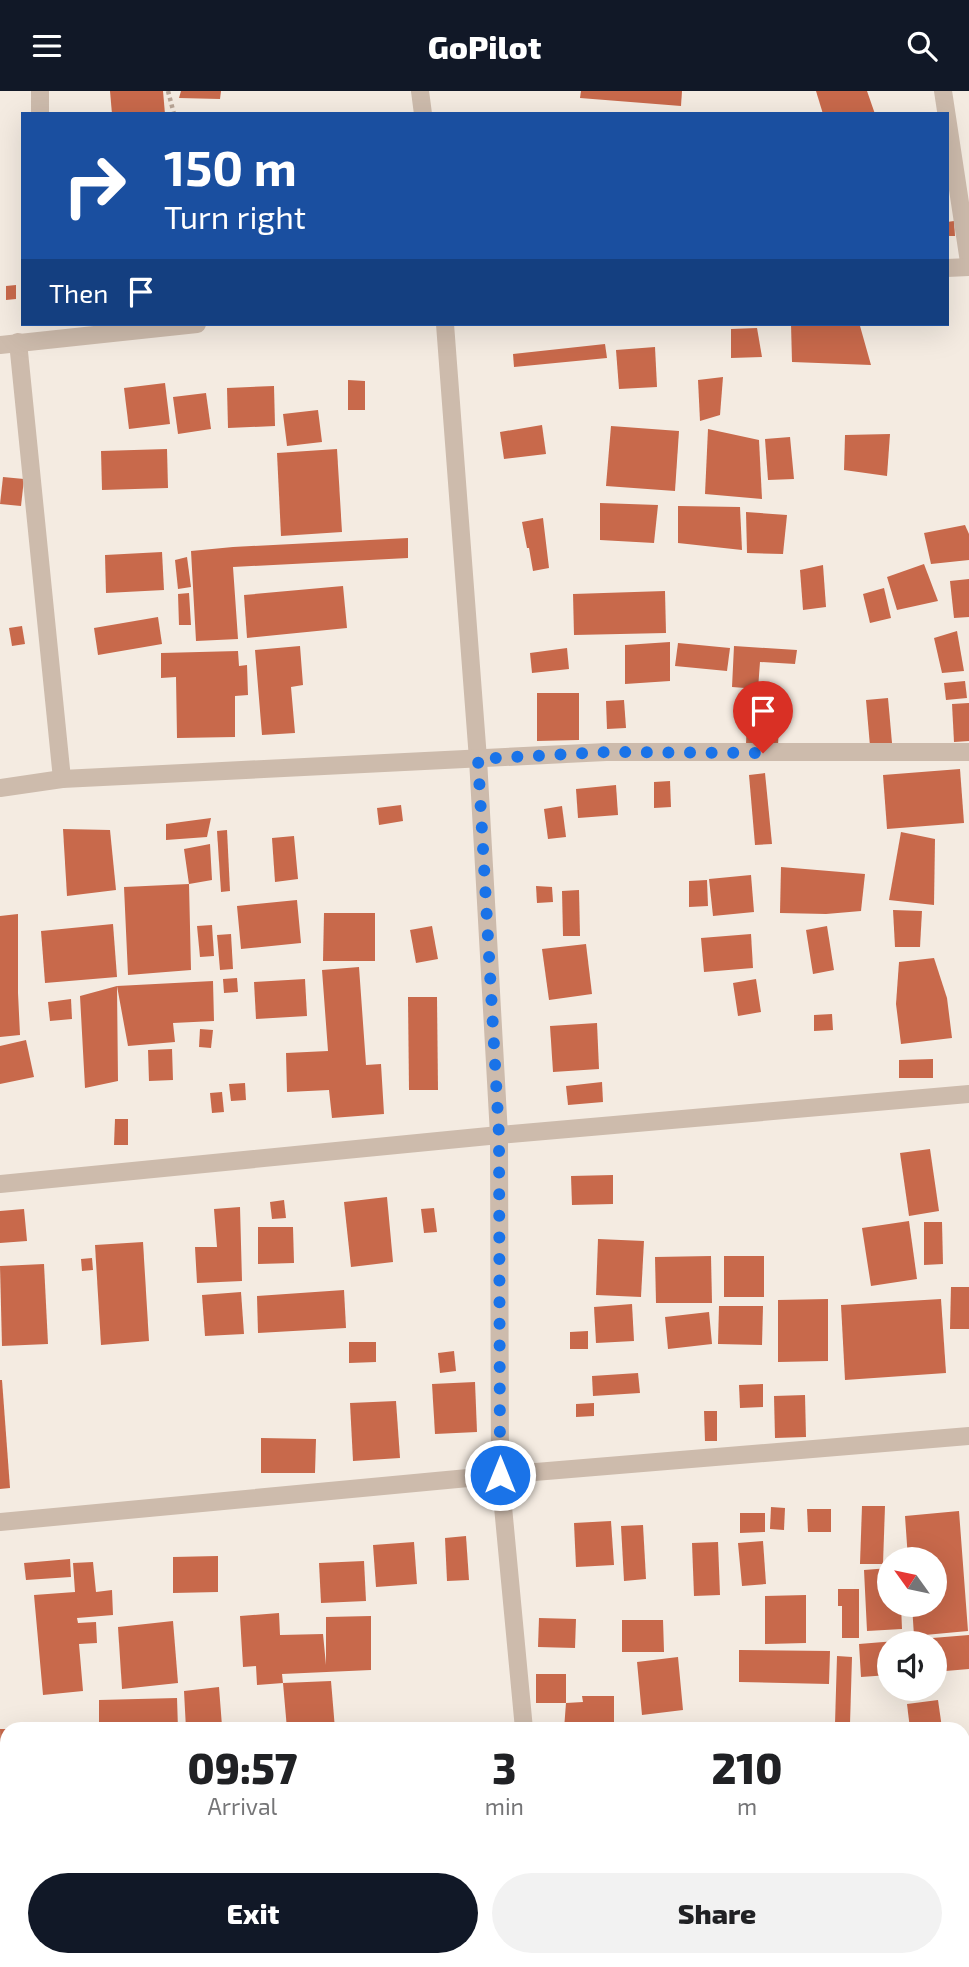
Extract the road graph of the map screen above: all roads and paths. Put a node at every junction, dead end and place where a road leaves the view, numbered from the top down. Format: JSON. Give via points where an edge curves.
{"nodes":[{"id":1,"x":40,"y":91,"type":"edge"},
{"id":2,"x":168,"y":91,"type":"edge"},
{"id":3,"x":420,"y":91,"type":"edge"},
{"id":4,"x":943,"y":91,"type":"edge"},
{"id":5,"x":40,"y":112,"type":"edge"},
{"id":6,"x":173,"y":112,"type":"edge"},
{"id":7,"x":423,"y":112,"type":"edge"},
{"id":8,"x":946,"y":112,"type":"edge"},
{"id":9,"x":949,"y":131,"type":"edge"},
{"id":10,"x":969,"y":265,"type":"edge"},
{"id":11,"x":949,"y":268,"type":"edge"},
{"id":12,"x":160,"y":326,"type":"edge"},
{"id":13,"x":445,"y":326,"type":"edge"},
{"id":14,"x":47,"y":332,"type":"edge"},
{"id":15,"x":9,"y":344,"type":"edge"},
{"id":16,"x":969,"y":752,"type":"edge"},
{"id":17,"x":478,"y":759,"type":"junction"},
{"id":18,"x":62,"y":779,"type":"junction"},
{"id":19,"x":0,"y":788,"type":"edge"},
{"id":20,"x":969,"y":1094,"type":"edge"},
{"id":21,"x":499,"y":1135,"type":"junction"},
{"id":22,"x":0,"y":1184,"type":"edge"},
{"id":23,"x":969,"y":1436,"type":"edge"},
{"id":24,"x":500,"y":1475,"type":"junction"},
{"id":25,"x":0,"y":1522,"type":"edge"},
{"id":26,"x":523,"y":1722,"type":"edge"}],
"edges":[{"from":1,"to":5,"type":"street"},
{"from":2,"to":6,"type":"path"},
{"from":3,"to":7,"type":"street"},
{"from":4,"to":8,"type":"street"},
{"from":9,"to":10,"type":"street"},
{"from":10,"to":11,"type":"street"},
{"from":12,"to":14,"type":"street"},
{"from":13,"to":17,"type":"street"},
{"from":14,"to":15,"type":"street"},
{"from":15,"to":18,"type":"street"},
{"from":16,"to":17,"type":"street","via":[[606,752]]},
{"from":17,"to":18,"type":"street"},
{"from":17,"to":21,"type":"street"},
{"from":18,"to":19,"type":"street"},
{"from":20,"to":21,"type":"street"},
{"from":21,"to":22,"type":"street"},
{"from":21,"to":24,"type":"street"},
{"from":23,"to":24,"type":"street"},
{"from":24,"to":25,"type":"street"},
{"from":24,"to":26,"type":"street"}]}
